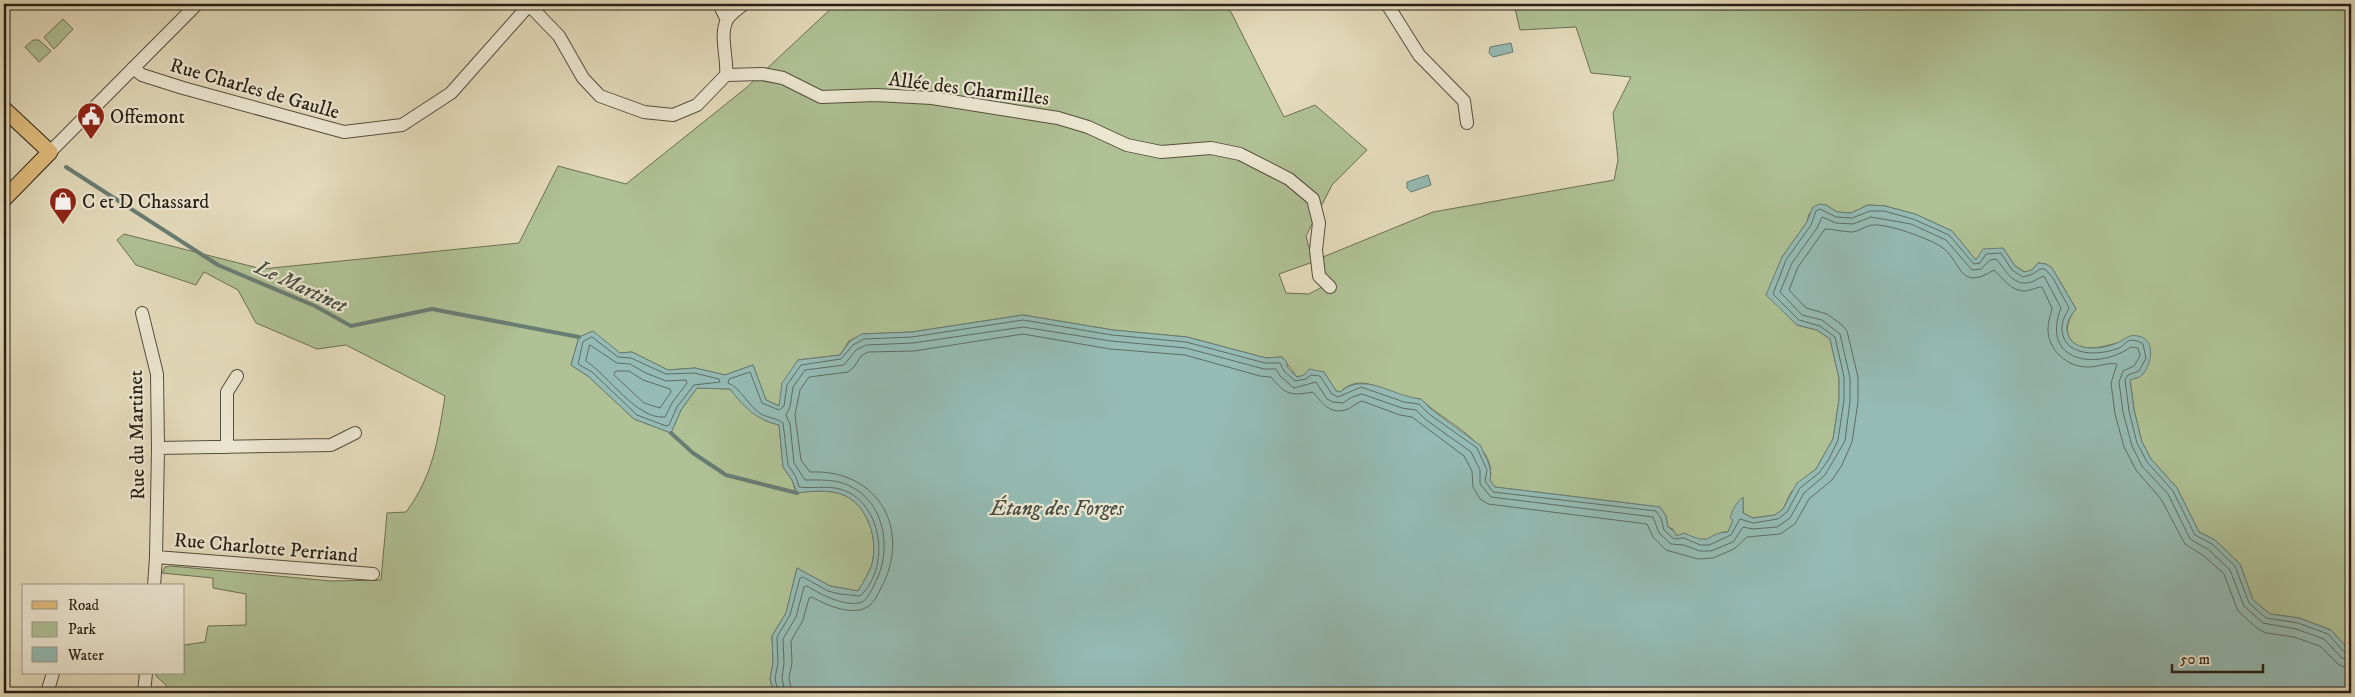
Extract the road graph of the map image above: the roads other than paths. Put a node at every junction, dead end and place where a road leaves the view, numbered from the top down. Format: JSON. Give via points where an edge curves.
{"nodes":[{"id":1,"x":197,"y":4,"type":"edge"},
{"id":2,"x":529,"y":4,"type":"edge"},
{"id":3,"x":719,"y":4,"type":"edge"},
{"id":4,"x":744,"y":4,"type":"edge"},
{"id":5,"x":1387,"y":4,"type":"edge"},
{"id":6,"x":727,"y":20,"type":"junction"},
{"id":7,"x":133,"y":68,"type":"junction"},
{"id":8,"x":726,"y":75,"type":"junction"},
{"id":9,"x":4,"y":109,"type":"edge"},
{"id":10,"x":1467,"y":123,"type":"dead end"},
{"id":11,"x":50,"y":152,"type":"junction"},
{"id":12,"x":4,"y":199,"type":"edge"},
{"id":13,"x":1330,"y":287,"type":"dead end"},
{"id":14,"x":142,"y":313,"type":"dead end"},
{"id":15,"x":237,"y":376,"type":"dead end"},
{"id":16,"x":355,"y":432,"type":"dead end"},
{"id":17,"x":228,"y":447,"type":"junction"},
{"id":18,"x":158,"y":448,"type":"junction"},
{"id":19,"x":156,"y":557,"type":"junction"},
{"id":20,"x":373,"y":574,"type":"dead end"},
{"id":21,"x":154,"y":584,"type":"edge"},
{"id":22,"x":52,"y":674,"type":"edge"},
{"id":23,"x":146,"y":674,"type":"edge"},
{"id":24,"x":47,"y":693,"type":"edge"},
{"id":25,"x":144,"y":693,"type":"edge"}],
"edges":[{"from":1,"to":7,"type":"street"},
{"from":2,"to":7,"type":"street","name":"Rue Charles de Gaulle","via":[[451,93],[402,125],[344,132],[183,88],[142,75]]},
{"from":2,"to":8,"type":"street","via":[[559,36],[583,78],[600,96],[644,112],[674,115],[697,105]]},
{"from":3,"to":6,"type":"street"},
{"from":4,"to":6,"type":"street"},
{"from":5,"to":10,"type":"street","via":[[1419,55],[1464,101]]},
{"from":6,"to":8,"type":"street","via":[[724,36]]},
{"from":7,"to":11,"type":"street"},
{"from":8,"to":13,"type":"street","name":"Allée des Charmilles","via":[[783,78],[821,97],[932,98],[1058,118],[1088,127],[1127,145],[1162,152],[1211,148],[1240,154],[1289,179],[1313,199],[1319,223],[1316,250],[1319,276]]},
{"from":9,"to":11,"type":"main road"},
{"from":11,"to":12,"type":"main road"},
{"from":14,"to":18,"type":"street","name":"Rue du Martinet","via":[[157,374]]},
{"from":15,"to":17,"type":"street","via":[[226,392]]},
{"from":16,"to":17,"type":"street","via":[[331,445]]},
{"from":17,"to":18,"type":"street"},
{"from":18,"to":19,"type":"street","name":"Rue du Martinet"},
{"from":19,"to":20,"type":"street","name":"Rue Charlotte Perriand"},
{"from":19,"to":21,"type":"street","name":"Rue du Martinet"},
{"from":22,"to":24,"type":"street"},
{"from":23,"to":25,"type":"street"}]}
